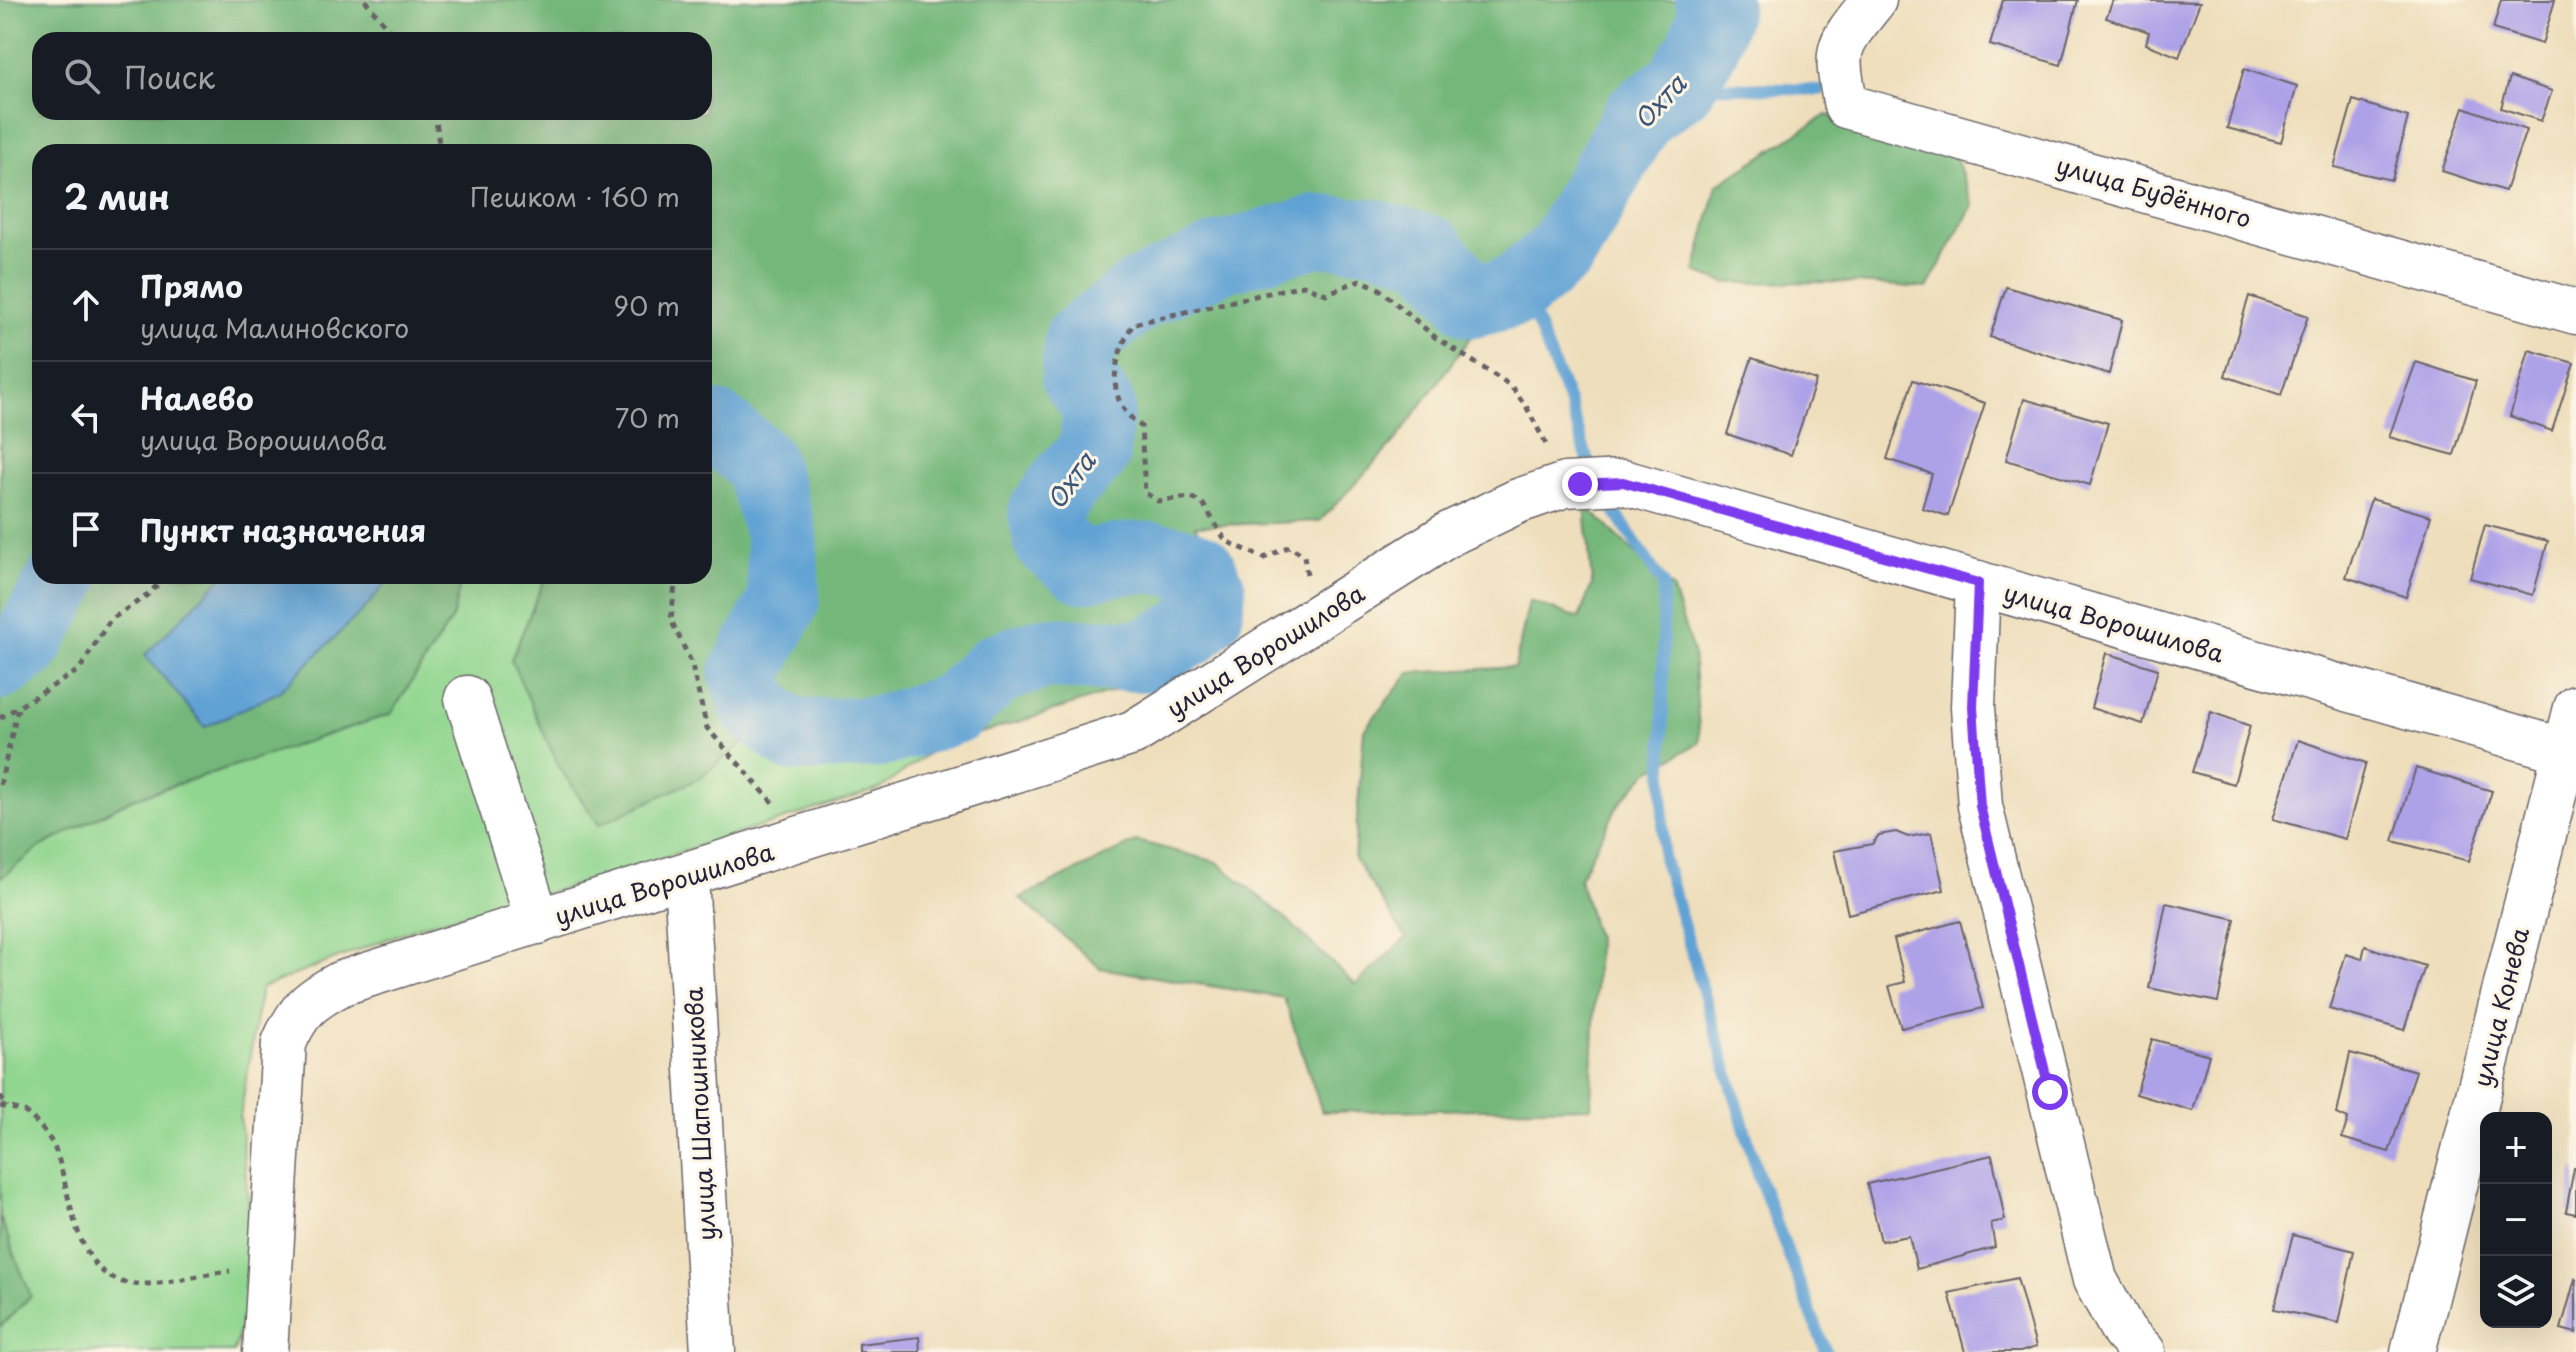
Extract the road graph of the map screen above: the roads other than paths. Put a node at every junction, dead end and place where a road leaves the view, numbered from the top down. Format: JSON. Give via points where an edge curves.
{"nodes":[{"id":1,"x":1874,"y":0,"type":"edge"},
{"id":2,"x":2576,"y":312,"type":"edge"},
{"id":3,"x":1978,"y":583,"type":"junction"},
{"id":4,"x":467,"y":698,"type":"dead end"},
{"id":5,"x":2576,"y":708,"type":"edge"},
{"id":6,"x":2565,"y":751,"type":"junction"},
{"id":7,"x":686,"y":876,"type":"junction"},
{"id":8,"x":538,"y":922,"type":"junction"},
{"id":9,"x":265,"y":1352,"type":"edge"},
{"id":10,"x":713,"y":1352,"type":"edge"},
{"id":11,"x":2143,"y":1352,"type":"edge"},
{"id":12,"x":2413,"y":1352,"type":"edge"}],
"edges":[{"from":1,"to":2,"type":"street","name":"улица Будённого","via":[[1845,36],[1836,58],[1846,106]]},
{"from":3,"to":6,"type":"street","name":"улица Ворошилова"},
{"from":3,"to":7,"type":"street","name":"улица Ворошилова","via":[[1623,482],[1586,484],[1518,501],[1449,534],[1133,733]]},
{"from":3,"to":11,"type":"street","via":[[1973,707],[1980,806],[2095,1280],[2124,1332]]},
{"from":4,"to":8,"type":"street"},
{"from":5,"to":6,"type":"street","name":"улица Конева"},
{"from":6,"to":12,"type":"street","name":"улица Конева"},
{"from":7,"to":8,"type":"street","name":"улица Ворошилова"},
{"from":7,"to":10,"type":"street","name":"улица Шапошникова"},
{"from":8,"to":9,"type":"street","name":"улица Ворошилова","via":[[342,983],[297,1015],[284,1043]]}]}
